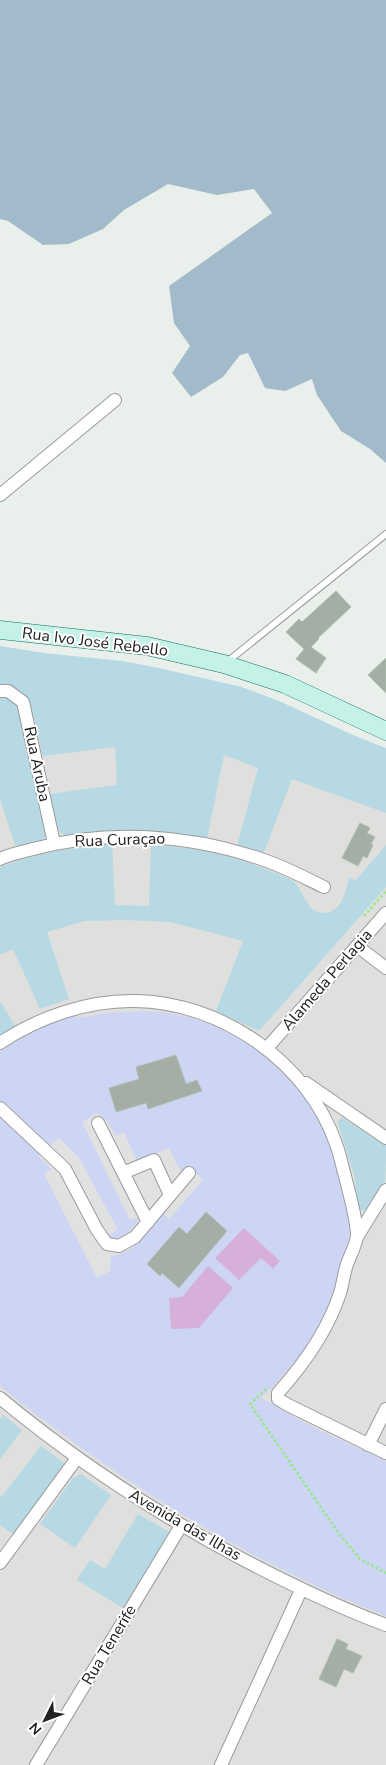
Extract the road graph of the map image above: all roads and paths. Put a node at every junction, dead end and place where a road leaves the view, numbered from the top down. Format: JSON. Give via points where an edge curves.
{"nodes":[{"id":1,"x":115,"y":400,"type":"dead end"},
{"id":2,"x":0,"y":495,"type":"edge"},
{"id":3,"x":386,"y":534,"type":"edge"},
{"id":4,"x":0,"y":630,"type":"edge"},
{"id":5,"x":224,"y":664,"type":"junction"},
{"id":6,"x":4,"y":691,"type":"edge"},
{"id":7,"x":386,"y":731,"type":"edge"},
{"id":8,"x":54,"y":843,"type":"junction"},
{"id":9,"x":0,"y":859,"type":"edge"},
{"id":10,"x":324,"y":887,"type":"dead end"},
{"id":11,"x":386,"y":891,"type":"edge"},
{"id":12,"x":386,"y":913,"type":"edge"},
{"id":13,"x":361,"y":920,"type":"dead end"},
{"id":14,"x":358,"y":946,"type":"junction"},
{"id":15,"x":386,"y":968,"type":"edge"},
{"id":16,"x":0,"y":1043,"type":"edge"},
{"id":17,"x":267,"y":1048,"type":"junction"},
{"id":18,"x":296,"y":1076,"type":"junction"},
{"id":19,"x":0,"y":1108,"type":"edge"},
{"id":20,"x":98,"y":1123,"type":"dead end"},
{"id":21,"x":386,"y":1138,"type":"edge"},
{"id":22,"x":123,"y":1173,"type":"junction"},
{"id":23,"x":189,"y":1174,"type":"dead end"},
{"id":24,"x":386,"y":1190,"type":"edge"},
{"id":25,"x":170,"y":1195,"type":"junction"},
{"id":26,"x":148,"y":1222,"type":"junction"},
{"id":27,"x":357,"y":1237,"type":"junction"},
{"id":28,"x":272,"y":1383,"type":"dead end"},
{"id":29,"x":0,"y":1398,"type":"edge"},
{"id":30,"x":386,"y":1409,"type":"edge"},
{"id":31,"x":368,"y":1445,"type":"junction"},
{"id":32,"x":386,"y":1453,"type":"edge"},
{"id":33,"x":77,"y":1458,"type":"junction"},
{"id":34,"x":181,"y":1526,"type":"junction"},
{"id":35,"x":0,"y":1563,"type":"edge"},
{"id":36,"x":386,"y":1573,"type":"edge"},
{"id":37,"x":301,"y":1590,"type":"junction"},
{"id":38,"x":386,"y":1625,"type":"edge"},
{"id":39,"x":36,"y":1765,"type":"edge"},
{"id":40,"x":221,"y":1765,"type":"edge"}],
"edges":[{"from":1,"to":2,"type":"street"},
{"from":3,"to":5,"type":"lane"},
{"from":4,"to":5,"type":"street","name":"Rua Ivo José Rebello","via":[[147,646]]},
{"from":5,"to":7,"type":"street","name":"Rua Ivo José Rebello","via":[[285,684]]},
{"from":6,"to":8,"type":"street","name":"Rua Aruba","via":[[23,702]]},
{"from":8,"to":9,"type":"street","name":"Rua Curaçao"},
{"from":8,"to":10,"type":"street","name":"Rua Curaçao","via":[[109,837],[175,838],[263,859]]},
{"from":11,"to":13,"type":"path"},
{"from":12,"to":14,"type":"street","name":"Alameda Perlagia"},
{"from":14,"to":15,"type":"street"},
{"from":14,"to":17,"type":"street","name":"Alameda Perlagia"},
{"from":16,"to":17,"type":"street","via":[[22,1029],[76,1008],[136,1001],[203,1014]]},
{"from":17,"to":18,"type":"street"},
{"from":18,"to":21,"type":"street"},
{"from":18,"to":27,"type":"street","via":[[318,1107],[336,1143]]},
{"from":19,"to":26,"type":"street","via":[[65,1169],[107,1244],[119,1246],[135,1237]]},
{"from":20,"to":22,"type":"street"},
{"from":22,"to":25,"type":"street","via":[[154,1160]]},
{"from":22,"to":26,"type":"street"},
{"from":23,"to":25,"type":"street"},
{"from":24,"to":27,"type":"street"},
{"from":25,"to":26,"type":"street"},
{"from":27,"to":31,"type":"street","via":[[330,1318],[310,1356],[278,1393],[278,1398]]},
{"from":28,"to":36,"type":"path","via":[[250,1404],[336,1532],[360,1559]]},
{"from":29,"to":33,"type":"street","name":"Avenida das Ilhas"},
{"from":30,"to":31,"type":"street"},
{"from":31,"to":32,"type":"street"},
{"from":33,"to":34,"type":"street","name":"Avenida das Ilhas"},
{"from":33,"to":35,"type":"street"},
{"from":34,"to":37,"type":"street","name":"Avenida das Ilhas"},
{"from":34,"to":39,"type":"street","name":"Rua Tenerife"},
{"from":37,"to":38,"type":"street","name":"Avenida das Ilhas"},
{"from":37,"to":40,"type":"street"}]}
